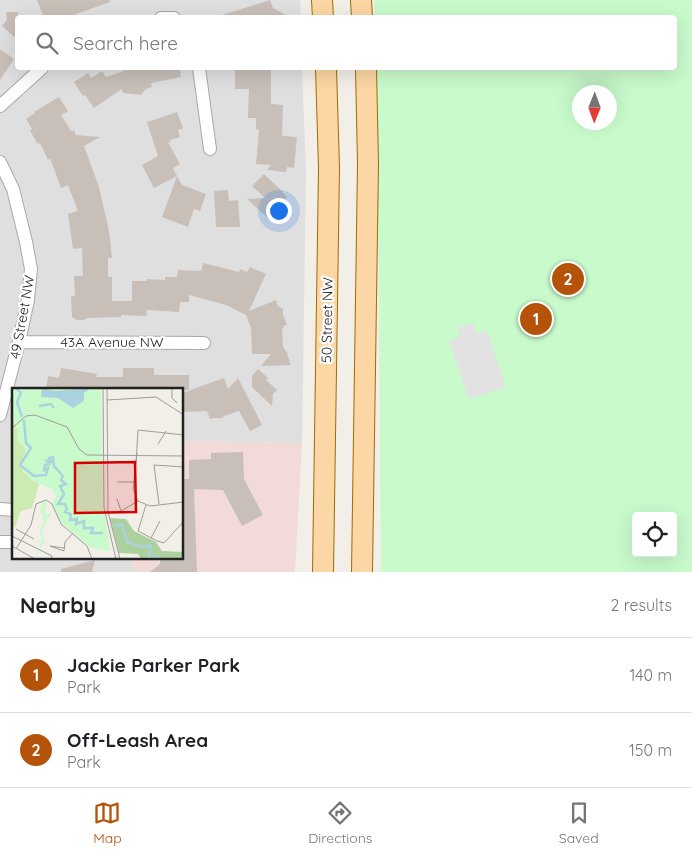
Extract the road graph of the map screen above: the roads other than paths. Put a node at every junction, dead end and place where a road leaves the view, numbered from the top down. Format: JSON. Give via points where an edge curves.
{"nodes":[{"id":1,"x":322,"y":0,"type":"edge"},
{"id":2,"x":361,"y":0,"type":"edge"},
{"id":3,"x":323,"y":15,"type":"edge"},
{"id":4,"x":362,"y":15,"type":"edge"},
{"id":5,"x":40,"y":70,"type":"edge"},
{"id":6,"x":199,"y":70,"type":"edge"},
{"id":7,"x":326,"y":70,"type":"edge"},
{"id":8,"x":366,"y":70,"type":"edge"},
{"id":9,"x":0,"y":106,"type":"edge"},
{"id":10,"x":210,"y":149,"type":"dead end"},
{"id":11,"x":0,"y":162,"type":"edge"},
{"id":12,"x":20,"y":342,"type":"junction"},
{"id":13,"x":204,"y":343,"type":"dead end"},
{"id":14,"x":0,"y":415,"type":"edge"},
{"id":15,"x":323,"y":572,"type":"edge"},
{"id":16,"x":362,"y":572,"type":"edge"}],
"edges":[{"from":1,"to":3,"type":"main road"},
{"from":2,"to":4,"type":"main road"},
{"from":5,"to":9,"type":"street"},
{"from":6,"to":10,"type":"street"},
{"from":7,"to":15,"type":"main road","name":"50 Street NW","via":[[329,168]]},
{"from":8,"to":16,"type":"main road","via":[[368,164]]},
{"from":11,"to":12,"type":"street","name":"49 Street NW","via":[[13,189],[31,269]]},
{"from":12,"to":13,"type":"street","name":"43A Avenue NW"},
{"from":12,"to":14,"type":"street","name":"49 Street NW"}]}
